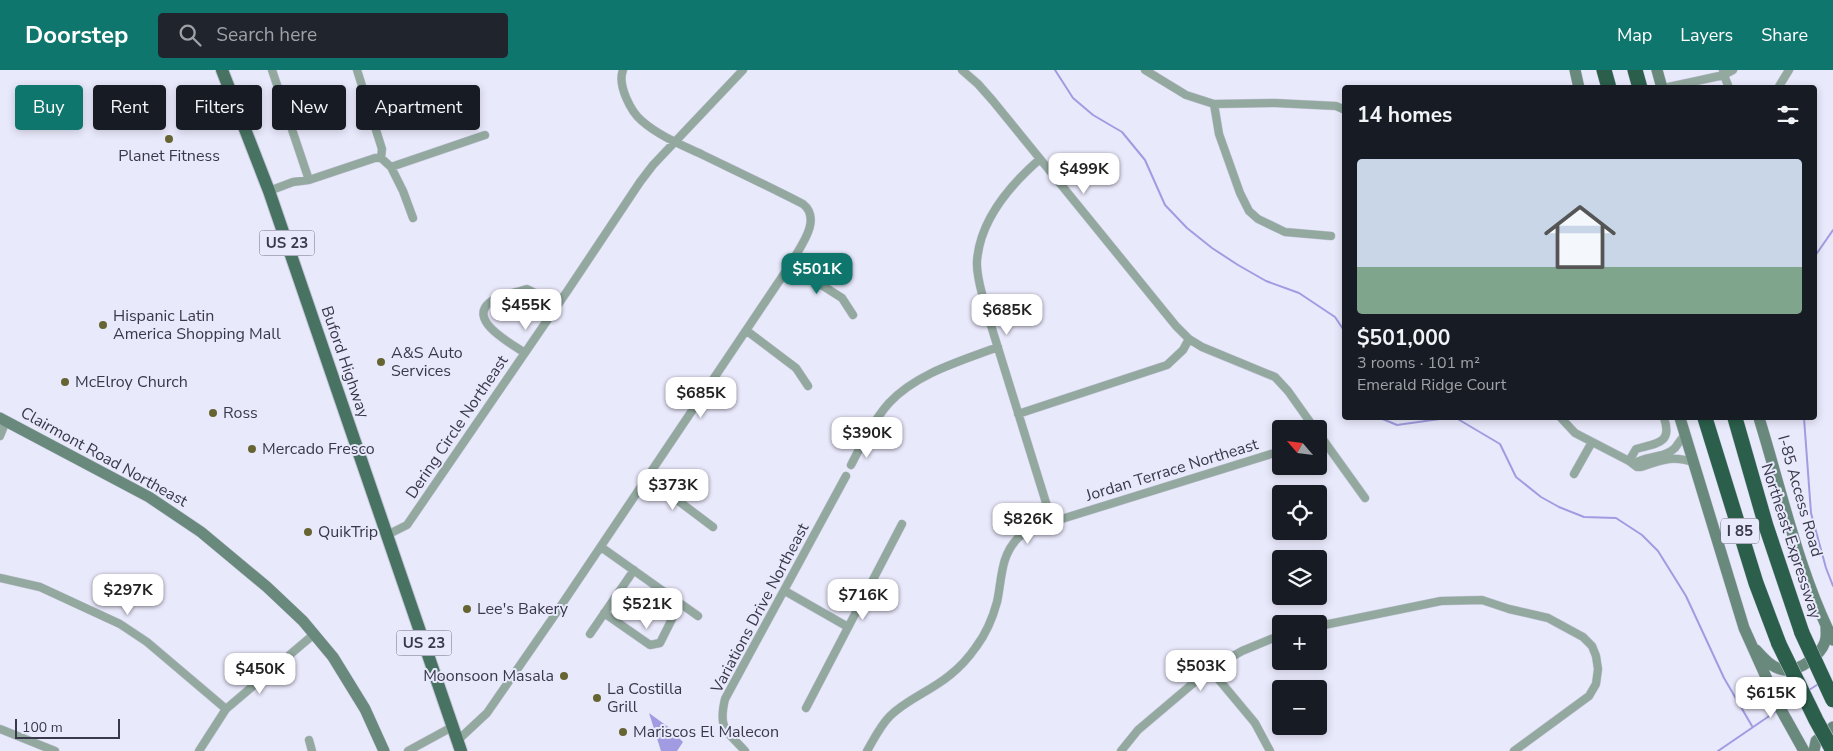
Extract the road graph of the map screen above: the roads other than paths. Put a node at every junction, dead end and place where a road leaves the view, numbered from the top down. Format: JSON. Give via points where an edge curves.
{"nodes":[{"id":1,"x":222,"y":70,"type":"edge"},
{"id":2,"x":272,"y":70,"type":"edge"},
{"id":3,"x":356,"y":70,"type":"edge"},
{"id":4,"x":623,"y":70,"type":"edge"},
{"id":5,"x":743,"y":70,"type":"edge"},
{"id":6,"x":962,"y":70,"type":"edge"},
{"id":7,"x":1146,"y":70,"type":"edge"},
{"id":8,"x":1575,"y":70,"type":"edge"},
{"id":9,"x":1604,"y":70,"type":"edge"},
{"id":10,"x":1635,"y":70,"type":"edge"},
{"id":11,"x":1657,"y":70,"type":"edge"},
{"id":12,"x":1733,"y":70,"type":"edge"},
{"id":13,"x":1788,"y":70,"type":"edge"},
{"id":14,"x":1724,"y":73,"type":"edge"},
{"id":15,"x":1578,"y":85,"type":"edge"},
{"id":16,"x":1608,"y":85,"type":"edge"},
{"id":17,"x":1639,"y":85,"type":"edge"},
{"id":18,"x":1662,"y":85,"type":"edge"},
{"id":19,"x":1675,"y":85,"type":"edge"},
{"id":20,"x":1728,"y":85,"type":"edge"},
{"id":21,"x":1780,"y":85,"type":"edge"},
{"id":22,"x":1214,"y":104,"type":"junction"},
{"id":23,"x":1342,"y":109,"type":"edge"},
{"id":24,"x":484,"y":136,"type":"dead end"},
{"id":25,"x":676,"y":142,"type":"junction"},
{"id":26,"x":382,"y":158,"type":"junction"},
{"id":27,"x":1040,"y":159,"type":"junction"},
{"id":28,"x":391,"y":167,"type":"junction"},
{"id":29,"x":309,"y":180,"type":"junction"},
{"id":30,"x":269,"y":191,"type":"junction"},
{"id":31,"x":413,"y":218,"type":"dead end"},
{"id":32,"x":1331,"y":236,"type":"dead end"},
{"id":33,"x":790,"y":265,"type":"junction"},
{"id":34,"x":555,"y":308,"type":"junction"},
{"id":35,"x":853,"y":315,"type":"dead end"},
{"id":36,"x":747,"y":331,"type":"junction"},
{"id":37,"x":1189,"y":339,"type":"junction"},
{"id":38,"x":998,"y":347,"type":"junction"},
{"id":39,"x":525,"y":353,"type":"junction"},
{"id":40,"x":808,"y":386,"type":"dead end"},
{"id":41,"x":1018,"y":414,"type":"junction"},
{"id":42,"x":3,"y":419,"type":"edge"},
{"id":43,"x":1309,"y":420,"type":"edge"},
{"id":44,"x":1563,"y":420,"type":"edge"},
{"id":45,"x":1664,"y":420,"type":"edge"},
{"id":46,"x":1681,"y":420,"type":"edge"},
{"id":47,"x":1706,"y":420,"type":"edge"},
{"id":48,"x":1736,"y":420,"type":"edge"},
{"id":49,"x":1760,"y":420,"type":"edge"},
{"id":50,"x":1685,"y":435,"type":"junction"},
{"id":51,"x":0,"y":436,"type":"edge"},
{"id":52,"x":1592,"y":442,"type":"junction"},
{"id":53,"x":1328,"y":447,"type":"edge"},
{"id":54,"x":1272,"y":454,"type":"edge"},
{"id":55,"x":1659,"y":458,"type":"junction"},
{"id":56,"x":1631,"y":462,"type":"junction"},
{"id":57,"x":1693,"y":462,"type":"junction"},
{"id":58,"x":851,"y":466,"type":"dead end"},
{"id":59,"x":1574,"y":474,"type":"dead end"},
{"id":60,"x":846,"y":476,"type":"dead end"},
{"id":61,"x":648,"y":478,"type":"junction"},
{"id":62,"x":1365,"y":498,"type":"dead end"},
{"id":63,"x":1052,"y":522,"type":"junction"},
{"id":64,"x":902,"y":524,"type":"dead end"},
{"id":65,"x":712,"y":527,"type":"dead end"},
{"id":66,"x":387,"y":535,"type":"junction"},
{"id":67,"x":602,"y":546,"type":"junction"},
{"id":68,"x":634,"y":570,"type":"junction"},
{"id":69,"x":0,"y":578,"type":"edge"},
{"id":70,"x":785,"y":591,"type":"junction"},
{"id":71,"x":680,"y":603,"type":"junction"},
{"id":72,"x":604,"y":613,"type":"junction"},
{"id":73,"x":698,"y":616,"type":"dead end"},
{"id":74,"x":1327,"y":624,"type":"edge"},
{"id":75,"x":1826,"y":625,"type":"junction"},
{"id":76,"x":848,"y":627,"type":"junction"},
{"id":77,"x":590,"y":634,"type":"dead end"},
{"id":78,"x":313,"y":635,"type":"junction"},
{"id":79,"x":1272,"y":639,"type":"edge"},
{"id":80,"x":1833,"y":640,"type":"edge"},
{"id":81,"x":1750,"y":643,"type":"junction"},
{"id":82,"x":1210,"y":670,"type":"junction"},
{"id":83,"x":1833,"y":700,"type":"edge"},
{"id":84,"x":806,"y":708,"type":"dead end"},
{"id":85,"x":226,"y":709,"type":"junction"},
{"id":86,"x":452,"y":727,"type":"junction"},
{"id":87,"x":1833,"y":727,"type":"edge"},
{"id":88,"x":0,"y":729,"type":"edge"},
{"id":89,"x":310,"y":740,"type":"dead end"},
{"id":90,"x":459,"y":746,"type":"edge"},
{"id":91,"x":1802,"y":749,"type":"edge"},
{"id":92,"x":55,"y":751,"type":"edge"},
{"id":93,"x":199,"y":751,"type":"edge"},
{"id":94,"x":312,"y":751,"type":"edge"},
{"id":95,"x":384,"y":751,"type":"edge"},
{"id":96,"x":408,"y":751,"type":"edge"},
{"id":97,"x":745,"y":751,"type":"edge"},
{"id":98,"x":867,"y":751,"type":"edge"},
{"id":99,"x":1121,"y":751,"type":"edge"},
{"id":100,"x":1270,"y":751,"type":"edge"},
{"id":101,"x":1514,"y":751,"type":"edge"},
{"id":102,"x":1814,"y":751,"type":"edge"},
{"id":103,"x":1833,"y":751,"type":"edge"}],
"edges":[{"from":1,"to":30,"type":"main road","name":"Buford Highway","number":"US 23"},
{"from":2,"to":29,"type":"street"},
{"from":3,"to":26,"type":"street","via":[[382,149]]},
{"from":4,"to":25,"type":"street","via":[[621,84],[624,93],[640,120]]},
{"from":5,"to":25,"type":"street","name":"Dering Circle Northeast"},
{"from":6,"to":27,"type":"street","via":[[978,84]]},
{"from":7,"to":22,"type":"street","via":[[1186,95]]},
{"from":8,"to":15,"type":"main road"},
{"from":9,"to":16,"type":"highway"},
{"from":10,"to":17,"type":"highway"},
{"from":11,"to":18,"type":"main road"},
{"from":12,"to":14,"type":"street"},
{"from":13,"to":21,"type":"street"},
{"from":14,"to":19,"type":"street"},
{"from":14,"to":20,"type":"street"},
{"from":22,"to":23,"type":"street","via":[[1275,103]]},
{"from":22,"to":32,"type":"street","via":[[1218,134],[1249,211],[1285,232]]},
{"from":24,"to":28,"type":"street"},
{"from":25,"to":33,"type":"street","via":[[807,207],[812,221]]},
{"from":25,"to":34,"type":"street","name":"Dering Circle Northeast","via":[[640,182]]},
{"from":26,"to":28,"type":"street"},
{"from":26,"to":29,"type":"street"},
{"from":27,"to":37,"type":"street"},
{"from":27,"to":38,"type":"street","via":[[1012,185],[985,230],[980,246],[977,262],[979,280]]},
{"from":28,"to":31,"type":"street"},
{"from":29,"to":30,"type":"street"},
{"from":30,"to":66,"type":"main road","name":"Buford Highway","number":"US 23"},
{"from":33,"to":35,"type":"street","via":[[842,298]]},
{"from":33,"to":36,"type":"street"},
{"from":34,"to":39,"type":"street","name":"Dering Circle Northeast"},
{"from":34,"to":39,"type":"street","via":[[527,290],[496,299],[484,309],[485,323]]},
{"from":36,"to":40,"type":"street","via":[[796,368]]},
{"from":36,"to":61,"type":"street"},
{"from":37,"to":41,"type":"street","via":[[1167,366]]},
{"from":37,"to":43,"type":"street","via":[[1274,377]]},
{"from":38,"to":41,"type":"street"},
{"from":38,"to":58,"type":"street","via":[[911,384],[890,402],[876,420]]},
{"from":39,"to":66,"type":"street","name":"Dering Circle Northeast","via":[[407,525]]},
{"from":41,"to":63,"type":"street"},
{"from":42,"to":51,"type":"street"},
{"from":42,"to":78,"type":"main road","name":"Clairmont Road Northeast","via":[[149,497],[201,532],[267,587]]},
{"from":44,"to":52,"type":"street","via":[[1575,434]]},
{"from":45,"to":56,"type":"street","via":[[1667,434],[1664,439],[1636,449]]},
{"from":46,"to":50,"type":"main road"},
{"from":47,"to":103,"type":"highway","number":"I 85","bridge":true,"via":[[1779,644]]},
{"from":48,"to":83,"type":"highway","name":"Northeast Expressway","number":"I 85","bridge":true,"via":[[1766,526],[1802,633]]},
{"from":49,"to":75,"type":"main road","name":"I-85 Access Road","via":[[1798,552]]},
{"from":50,"to":55,"type":"street"},
{"from":50,"to":57,"type":"main road"},
{"from":52,"to":56,"type":"street"},
{"from":52,"to":59,"type":"street"},
{"from":53,"to":62,"type":"street"},
{"from":54,"to":63,"type":"street","name":"Jordan Terrace Northeast"},
{"from":55,"to":56,"type":"street","via":[[1637,467]]},
{"from":55,"to":57,"type":"street"},
{"from":57,"to":81,"type":"main road"},
{"from":60,"to":70,"type":"street","name":"Variations Drive Northeast"},
{"from":61,"to":65,"type":"street"},
{"from":61,"to":67,"type":"street"},
{"from":63,"to":98,"type":"street","name":"Jordan Terrace Northeast","via":[[1019,537],[1009,550],[1002,569],[997,603],[976,647],[950,675],[889,717]]},
{"from":64,"to":76,"type":"street"},
{"from":66,"to":86,"type":"main road","name":"Buford Highway","number":"US 23"},
{"from":67,"to":68,"type":"street"},
{"from":67,"to":90,"type":"street","via":[[487,713]]},
{"from":68,"to":71,"type":"street"},
{"from":68,"to":72,"type":"street"},
{"from":69,"to":85,"type":"street","via":[[40,587],[120,624],[148,642]]},
{"from":70,"to":76,"type":"street"},
{"from":70,"to":97,"type":"street","name":"Variations Drive Northeast","via":[[725,699],[721,717],[726,730]]},
{"from":71,"to":72,"type":"street","via":[[660,643],[650,644]]},
{"from":71,"to":73,"type":"street"},
{"from":72,"to":77,"type":"street"},
{"from":74,"to":101,"type":"street","via":[[1441,601],[1482,600],[1548,618],[1583,637],[1592,646],[1598,669],[1596,684],[1589,696]]},
{"from":75,"to":80,"type":"main road","name":"I-85 Access Road"},
{"from":75,"to":81,"type":"main road","via":[[1825,643],[1818,653],[1794,668],[1775,667]]},
{"from":76,"to":84,"type":"street"},
{"from":78,"to":85,"type":"street"},
{"from":78,"to":95,"type":"main road","name":"Clairmont Road Northeast","via":[[333,657]]},
{"from":79,"to":82,"type":"street","via":[[1242,651]]},
{"from":81,"to":91,"type":"main road"},
{"from":82,"to":99,"type":"street","via":[[1138,730]]},
{"from":82,"to":100,"type":"street","via":[[1255,723]]},
{"from":85,"to":93,"type":"street"},
{"from":86,"to":90,"type":"main road","name":"Buford Highway","number":"US 23"},
{"from":86,"to":96,"type":"street"},
{"from":87,"to":102,"type":"main road","via":[[1816,741]]},
{"from":88,"to":92,"type":"street"},
{"from":89,"to":94,"type":"street"}]}
